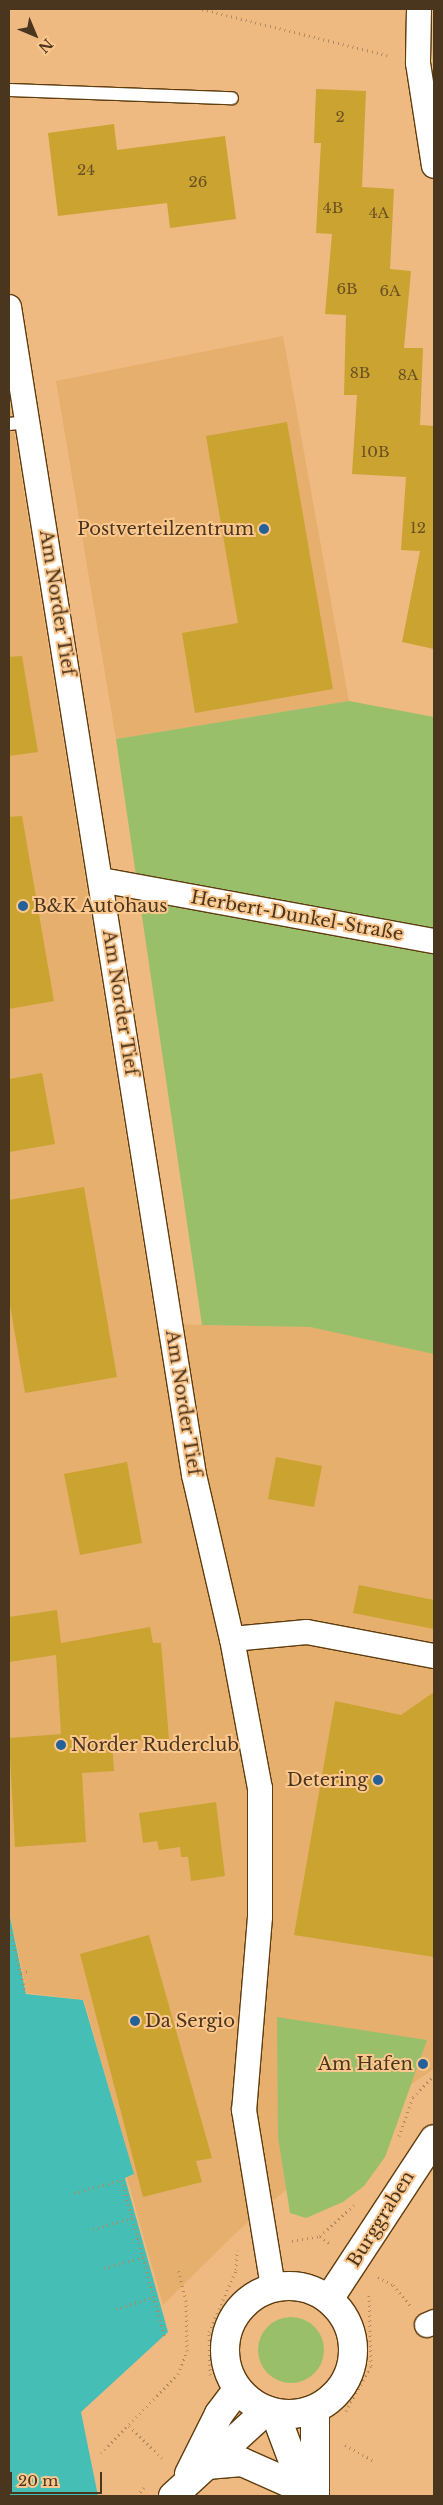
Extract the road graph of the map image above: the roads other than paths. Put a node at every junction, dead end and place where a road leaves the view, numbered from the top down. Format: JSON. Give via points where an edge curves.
{"nodes":[{"id":1,"x":420,"y":9,"type":"edge"},
{"id":2,"x":9,"y":90,"type":"edge"},
{"id":3,"x":232,"y":98,"type":"dead end"},
{"id":4,"x":434,"y":166,"type":"edge"},
{"id":5,"x":9,"y":307,"type":"edge"},
{"id":6,"x":18,"y":423,"type":"edge"},
{"id":7,"x":101,"y":880,"type":"junction"},
{"id":8,"x":434,"y":941,"type":"edge"},
{"id":9,"x":232,"y":1639,"type":"junction"},
{"id":10,"x":434,"y":1656,"type":"edge"},
{"id":11,"x":434,"y":2139,"type":"edge"},
{"id":12,"x":273,"y":2288,"type":"junction"},
{"id":13,"x":329,"y":2299,"type":"junction"},
{"id":14,"x":238,"y":2389,"type":"junction"},
{"id":15,"x":315,"y":2409,"type":"junction"},
{"id":16,"x":271,"y":2412,"type":"junction"},
{"id":17,"x":207,"y":2465,"type":"junction"},
{"id":18,"x":178,"y":2490,"type":"edge"},
{"id":19,"x":308,"y":2494,"type":"edge"}],
"edges":[{"from":1,"to":4,"type":"street","via":[[418,62]]},
{"from":2,"to":3,"type":"lane"},
{"from":5,"to":6,"type":"street","name":"Am Norder Tief"},
{"from":6,"to":7,"type":"street","name":"Am Norder Tief"},
{"from":7,"to":8,"type":"street","name":"Herbert-Dunkel-Straße"},
{"from":7,"to":9,"type":"street","name":"Am Norder Tief","via":[[194,1475]]},
{"from":9,"to":10,"type":"street","via":[[307,1632]]},
{"from":9,"to":12,"type":"street","via":[[260,1788],[260,1918],[244,2110]]},
{"from":11,"to":13,"type":"main road","name":"Burggraben"},
{"from":12,"to":13,"type":"main road","via":[[295,2286]]},
{"from":12,"to":14,"type":"main road","via":[[250,2299],[234,2318],[225,2341],[227,2366]]},
{"from":13,"to":15,"type":"main road","via":[[349,2327],[353,2350],[348,2374],[335,2395]]},
{"from":14,"to":16,"type":"main road"},
{"from":14,"to":18,"type":"main road","via":[[219,2414]]},
{"from":15,"to":16,"type":"main road","via":[[295,2414]]},
{"from":15,"to":19,"type":"main road","via":[[317,2444]]},
{"from":16,"to":17,"type":"main road"},
{"from":16,"to":19,"type":"main road"},
{"from":17,"to":18,"type":"main road"},
{"from":17,"to":19,"type":"main road","via":[[242,2462]]}]}
